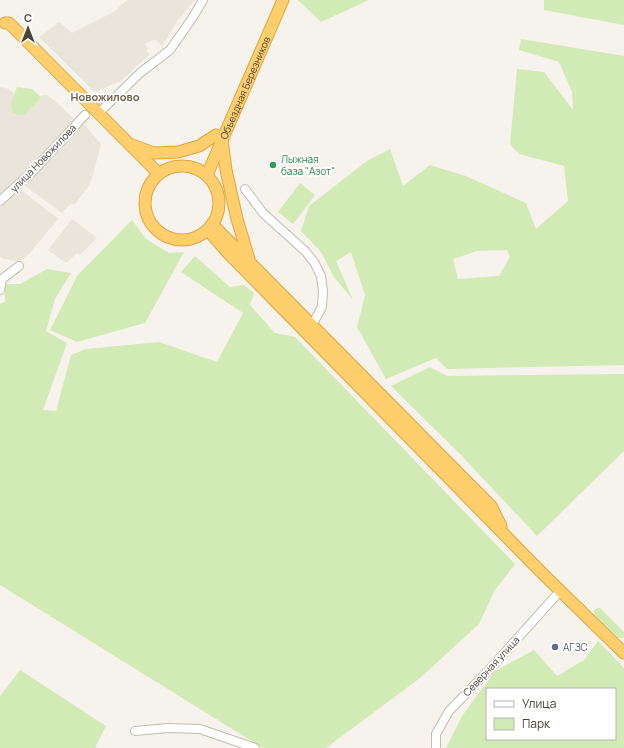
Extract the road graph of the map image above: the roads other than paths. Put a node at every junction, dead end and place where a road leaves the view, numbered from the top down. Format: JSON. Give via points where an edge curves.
{"nodes":[{"id":1,"x":203,"y":0,"type":"edge"},
{"id":2,"x":279,"y":0,"type":"edge"},
{"id":3,"x":283,"y":0,"type":"edge"},
{"id":4,"x":102,"y":110,"type":"dead end"},
{"id":5,"x":85,"y":115,"type":"dead end"},
{"id":6,"x":219,"y":137,"type":"junction"},
{"id":7,"x":129,"y":144,"type":"junction"},
{"id":8,"x":203,"y":173,"type":"junction"},
{"id":9,"x":156,"y":175,"type":"junction"},
{"id":10,"x":245,"y":189,"type":"dead end"},
{"id":11,"x":0,"y":201,"type":"edge"},
{"id":12,"x":210,"y":227,"type":"junction"},
{"id":13,"x":250,"y":262,"type":"junction"},
{"id":14,"x":19,"y":266,"type":"dead end"},
{"id":15,"x":1,"y":278,"type":"edge"},
{"id":16,"x":0,"y":290,"type":"edge"},
{"id":17,"x":312,"y":325,"type":"junction"},
{"id":18,"x":507,"y":537,"type":"junction"},
{"id":19,"x":560,"y":591,"type":"junction"},
{"id":20,"x":624,"y":653,"type":"edge"},
{"id":21,"x":135,"y":731,"type":"dead end"},
{"id":22,"x":255,"y":748,"type":"edge"},
{"id":23,"x":436,"y":748,"type":"edge"}],
"edges":[{"from":1,"to":4,"type":"street","via":[[170,50],[140,73]]},
{"from":2,"to":6,"type":"highway","name":"Объездная Березников"},
{"from":3,"to":6,"type":"highway","name":"Объездная Березников"},
{"from":5,"to":11,"type":"street","name":"улица Новожилова","via":[[34,170]]},
{"from":6,"to":7,"type":"highway","via":[[178,152],[154,153]]},
{"from":6,"to":8,"type":"highway","name":"Объездная Березников"},
{"from":6,"to":13,"type":"highway","via":[[237,219]]},
{"from":7,"to":9,"type":"highway"},
{"from":7,"to":9,"type":"highway","via":[[9,23],[5,23]]},
{"from":8,"to":9,"type":"highway","via":[[189,166],[176,166],[164,169]]},
{"from":8,"to":12,"type":"highway","via":[[216,188],[219,200],[218,213]]},
{"from":9,"to":12,"type":"highway","via":[[145,193],[144,205],[147,217],[158,232],[168,238],[181,240],[193,238]]},
{"from":10,"to":17,"type":"street","via":[[263,213],[305,251],[321,276],[322,306]]},
{"from":12,"to":13,"type":"highway"},
{"from":12,"to":18,"type":"highway","via":[[228,252]]},
{"from":13,"to":17,"type":"highway"},
{"from":14,"to":15,"type":"street"},
{"from":15,"to":16,"type":"street"},
{"from":17,"to":18,"type":"highway","via":[[491,506]]},
{"from":18,"to":19,"type":"highway"},
{"from":19,"to":20,"type":"highway"},
{"from":19,"to":23,"type":"street","name":"Северная улица","via":[[449,711],[436,734]]},
{"from":21,"to":22,"type":"street","via":[[200,729]]}]}
